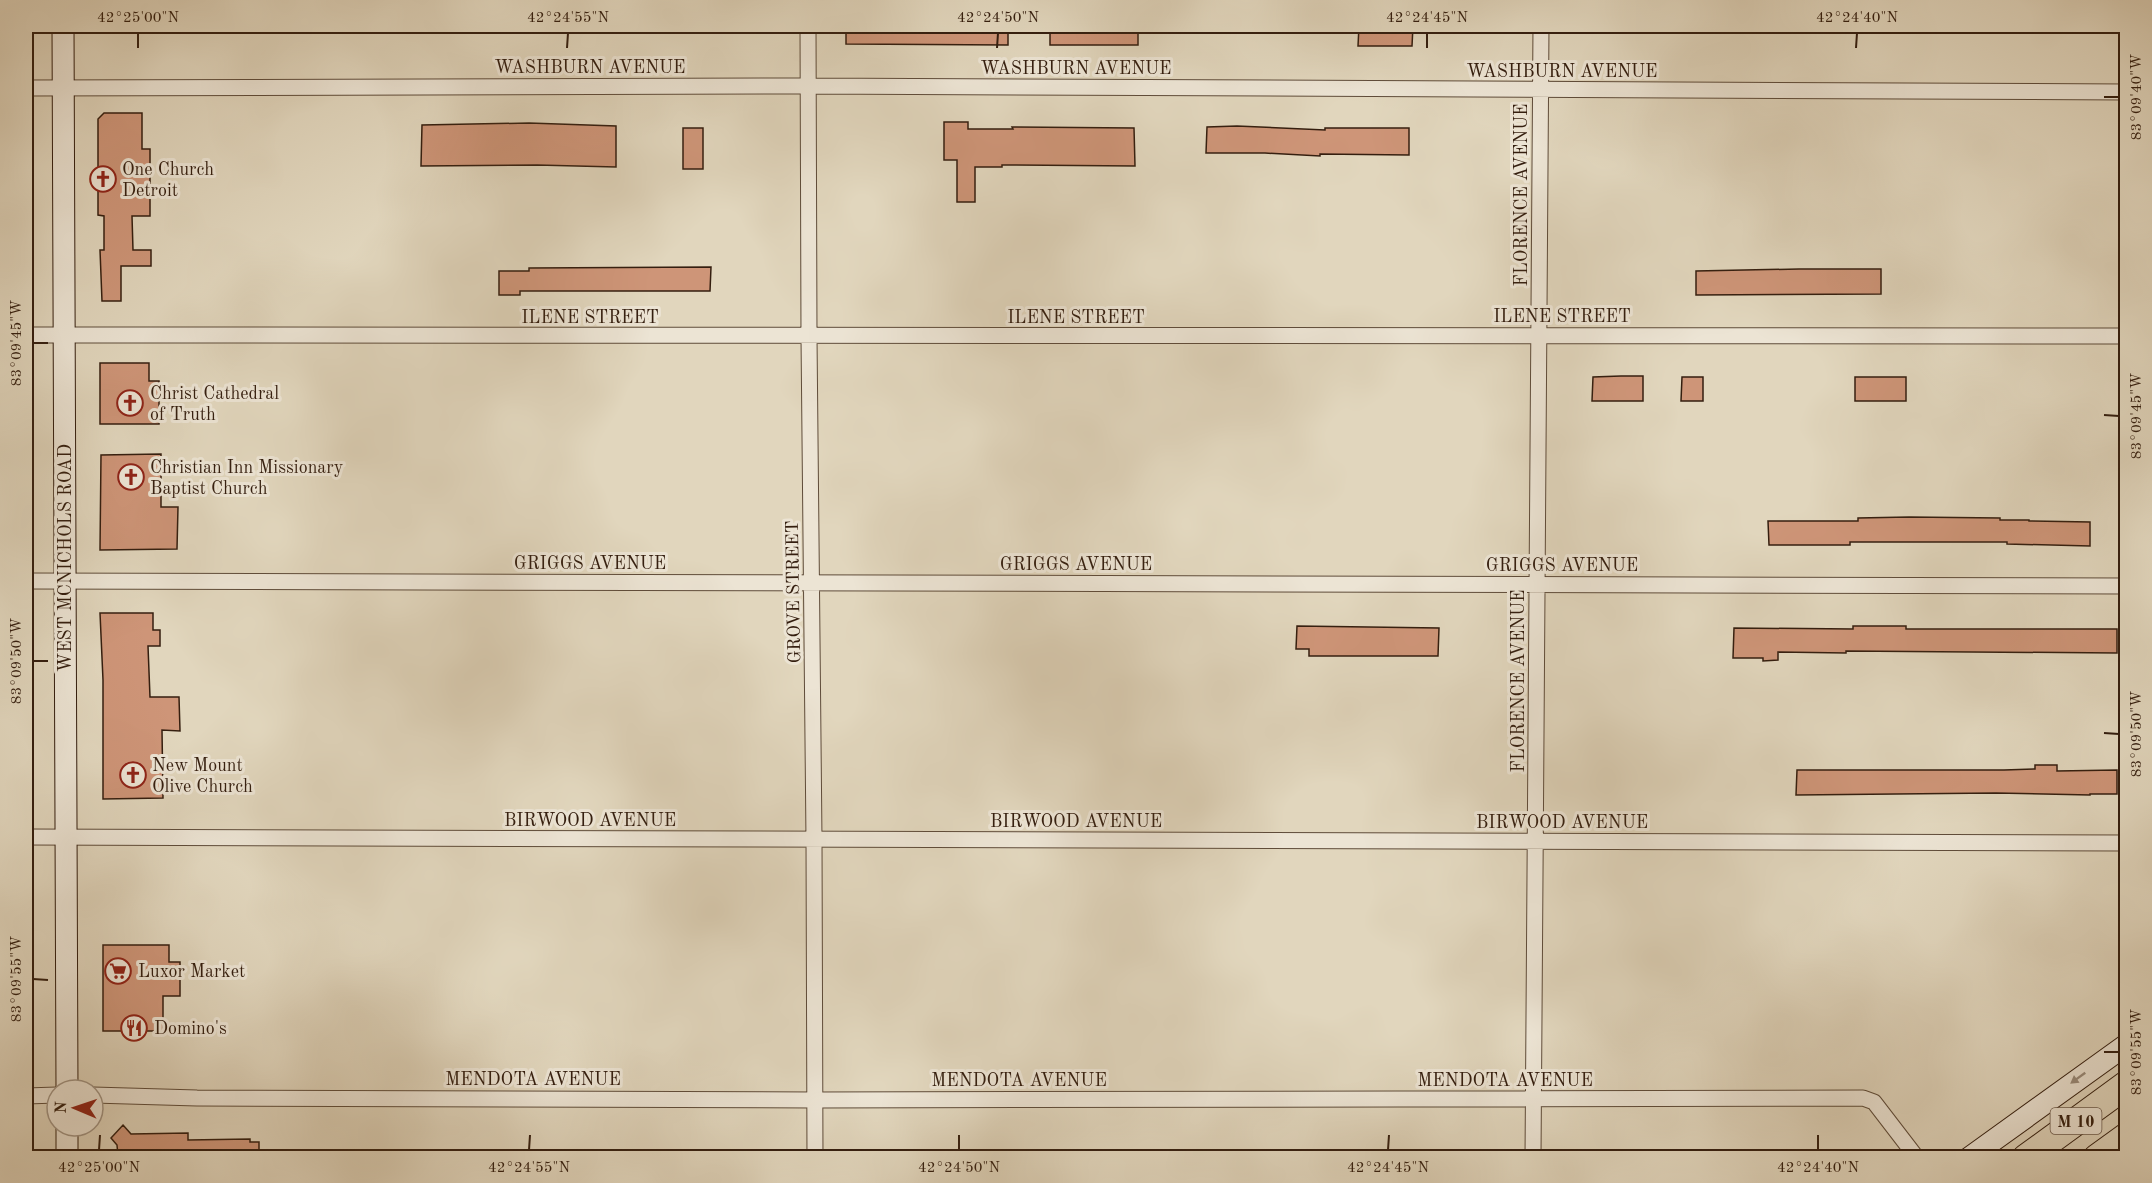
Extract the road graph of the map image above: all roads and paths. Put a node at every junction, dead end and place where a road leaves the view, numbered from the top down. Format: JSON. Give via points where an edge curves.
{"nodes":[{"id":1,"x":63,"y":26,"type":"edge"},
{"id":2,"x":808,"y":26,"type":"edge"},
{"id":3,"x":1541,"y":26,"type":"edge"},
{"id":4,"x":808,"y":86,"type":"junction"},
{"id":5,"x":26,"y":88,"type":"edge"},
{"id":6,"x":63,"y":88,"type":"junction"},
{"id":7,"x":1541,"y":91,"type":"junction"},
{"id":8,"x":2127,"y":92,"type":"edge"},
{"id":9,"x":26,"y":335,"type":"edge"},
{"id":10,"x":1539,"y":335,"type":"junction"},
{"id":11,"x":63,"y":336,"type":"junction"},
{"id":12,"x":2127,"y":336,"type":"edge"},
{"id":13,"x":809,"y":337,"type":"junction"},
{"id":14,"x":26,"y":581,"type":"edge"},
{"id":15,"x":65,"y":582,"type":"junction"},
{"id":16,"x":813,"y":583,"type":"junction"},
{"id":17,"x":1539,"y":584,"type":"junction"},
{"id":18,"x":2127,"y":586,"type":"edge"},
{"id":19,"x":26,"y":837,"type":"edge"},
{"id":20,"x":66,"y":837,"type":"junction"},
{"id":21,"x":814,"y":840,"type":"junction"},
{"id":22,"x":1536,"y":842,"type":"junction"},
{"id":23,"x":2127,"y":843,"type":"edge"},
{"id":24,"x":2127,"y":1045,"type":"edge"},
{"id":25,"x":67,"y":1078,"type":"edge"},
{"id":26,"x":2127,"y":1085,"type":"edge"},
{"id":27,"x":45,"y":1095,"type":"edge"},
{"id":28,"x":105,"y":1095,"type":"edge"},
{"id":29,"x":26,"y":1096,"type":"edge"},
{"id":30,"x":815,"y":1100,"type":"junction"},
{"id":31,"x":1534,"y":1100,"type":"junction"},
{"id":32,"x":2127,"y":1137,"type":"edge"},
{"id":33,"x":67,"y":1138,"type":"edge"},
{"id":34,"x":67,"y":1158,"type":"edge"},
{"id":35,"x":815,"y":1158,"type":"edge"},
{"id":36,"x":1533,"y":1158,"type":"edge"},
{"id":37,"x":1917,"y":1158,"type":"edge"},
{"id":38,"x":1969,"y":1158,"type":"edge"},
{"id":39,"x":2026,"y":1158,"type":"edge"},
{"id":40,"x":2097,"y":1158,"type":"edge"}],
"edges":[{"from":1,"to":6,"type":"main road","name":"WEST MCNICHOLS ROAD"},
{"from":2,"to":4,"type":"street","name":"GROVE STREET"},
{"from":3,"to":7,"type":"street","name":"FLORENCE AVENUE"},
{"from":4,"to":6,"type":"street","name":"WASHBURN AVENUE"},
{"from":4,"to":7,"type":"street","name":"WASHBURN AVENUE"},
{"from":4,"to":13,"type":"street","name":"GROVE STREET"},
{"from":5,"to":6,"type":"street","name":"WASHBURN AVENUE"},
{"from":6,"to":11,"type":"main road","name":"WEST MCNICHOLS ROAD"},
{"from":7,"to":8,"type":"street","name":"WASHBURN AVENUE"},
{"from":7,"to":10,"type":"street","name":"FLORENCE AVENUE"},
{"from":9,"to":11,"type":"street","name":"ILENE STREET"},
{"from":10,"to":12,"type":"street","name":"ILENE STREET"},
{"from":10,"to":13,"type":"street","name":"ILENE STREET"},
{"from":10,"to":17,"type":"street","name":"FLORENCE AVENUE"},
{"from":11,"to":13,"type":"street","name":"ILENE STREET"},
{"from":11,"to":15,"type":"main road","name":"WEST MCNICHOLS ROAD"},
{"from":13,"to":16,"type":"street","name":"GROVE STREET"},
{"from":14,"to":15,"type":"street","name":"GRIGGS AVENUE"},
{"from":15,"to":16,"type":"street","name":"GRIGGS AVENUE"},
{"from":15,"to":20,"type":"main road","name":"WEST MCNICHOLS ROAD"},
{"from":16,"to":17,"type":"street","name":"GRIGGS AVENUE"},
{"from":16,"to":21,"type":"street","name":"GROVE STREET"},
{"from":17,"to":18,"type":"street","name":"GRIGGS AVENUE"},
{"from":17,"to":22,"type":"street","name":"FLORENCE AVENUE"},
{"from":19,"to":20,"type":"street","name":"BIRWOOD AVENUE"},
{"from":20,"to":21,"type":"street","name":"BIRWOOD AVENUE"},
{"from":20,"to":25,"type":"main road","name":"WEST MCNICHOLS ROAD"},
{"from":21,"to":22,"type":"street","name":"BIRWOOD AVENUE"},
{"from":21,"to":30,"type":"street","name":"GROVE STREET"},
{"from":22,"to":23,"type":"street","name":"BIRWOOD AVENUE"},
{"from":22,"to":31,"type":"street","name":"FLORENCE AVENUE"},
{"from":24,"to":38,"type":"main road","one_way":true},
{"from":26,"to":39,"type":"highway","number":"M 10"},
{"from":27,"to":29,"type":"street"},
{"from":28,"to":30,"type":"street","name":"MENDOTA AVENUE"},
{"from":30,"to":31,"type":"street","name":"MENDOTA AVENUE"},
{"from":30,"to":35,"type":"street","name":"GROVE STREET"},
{"from":31,"to":36,"type":"street","name":"FLORENCE AVENUE"},
{"from":31,"to":37,"type":"street","name":"MENDOTA AVENUE","via":[[1863,1098],[1874,1102]]},
{"from":32,"to":40,"type":"highway","number":"M 10"},
{"from":33,"to":34,"type":"main road"}]}
